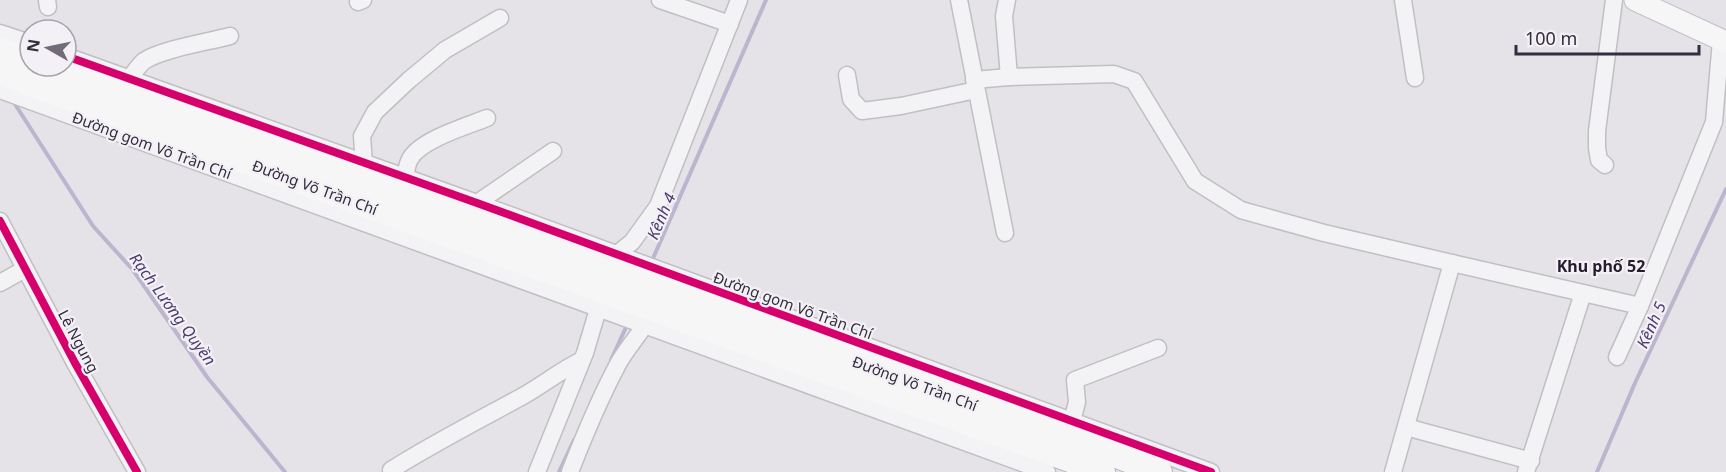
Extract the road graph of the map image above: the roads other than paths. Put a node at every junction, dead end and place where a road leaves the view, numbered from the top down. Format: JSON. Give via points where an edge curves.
{"nodes":[{"id":1,"x":660,"y":0,"type":"edge"},
{"id":2,"x":739,"y":0,"type":"edge"},
{"id":3,"x":959,"y":0,"type":"edge"},
{"id":4,"x":1006,"y":0,"type":"edge"},
{"id":5,"x":1403,"y":0,"type":"edge"},
{"id":6,"x":1614,"y":0,"type":"edge"},
{"id":7,"x":1645,"y":2,"type":"edge"},
{"id":8,"x":500,"y":18,"type":"dead end"},
{"id":9,"x":730,"y":24,"type":"junction"},
{"id":10,"x":0,"y":33,"type":"edge"},
{"id":11,"x":230,"y":36,"type":"dead end"},
{"id":12,"x":18,"y":39,"type":"edge"},
{"id":13,"x":1724,"y":41,"type":"edge"},
{"id":14,"x":0,"y":50,"type":"edge"},
{"id":15,"x":78,"y":60,"type":"edge"},
{"id":16,"x":847,"y":75,"type":"dead end"},
{"id":17,"x":12,"y":76,"type":"edge"},
{"id":18,"x":1009,"y":77,"type":"junction"},
{"id":19,"x":77,"y":78,"type":"edge"},
{"id":20,"x":1415,"y":78,"type":"dead end"},
{"id":21,"x":129,"y":79,"type":"junction"},
{"id":22,"x":975,"y":85,"type":"junction"},
{"id":23,"x":487,"y":118,"type":"dead end"},
{"id":24,"x":553,"y":151,"type":"dead end"},
{"id":25,"x":364,"y":164,"type":"junction"},
{"id":26,"x":1605,"y":165,"type":"dead end"},
{"id":27,"x":405,"y":178,"type":"junction"},
{"id":28,"x":477,"y":203,"type":"junction"},
{"id":29,"x":0,"y":221,"type":"edge"},
{"id":30,"x":1005,"y":233,"type":"dead end"},
{"id":31,"x":1452,"y":263,"type":"junction"},
{"id":32,"x":25,"y":269,"type":"junction"},
{"id":33,"x":608,"y":282,"type":"junction"},
{"id":34,"x":0,"y":283,"type":"edge"},
{"id":35,"x":1583,"y":293,"type":"junction"},
{"id":36,"x":1640,"y":306,"type":"junction"},
{"id":37,"x":647,"y":314,"type":"junction"},
{"id":38,"x":1158,"y":348,"type":"dead end"},
{"id":39,"x":1617,"y":357,"type":"dead end"},
{"id":40,"x":582,"y":360,"type":"junction"},
{"id":41,"x":1406,"y":427,"type":"junction"},
{"id":42,"x":1069,"y":430,"type":"junction"},
{"id":43,"x":1529,"y":466,"type":"edge"},
{"id":44,"x":391,"y":470,"type":"dead end"},
{"id":45,"x":1093,"y":470,"type":"edge"},
{"id":46,"x":137,"y":472,"type":"edge"},
{"id":47,"x":537,"y":472,"type":"edge"},
{"id":48,"x":570,"y":472,"type":"edge"},
{"id":49,"x":1047,"y":472,"type":"edge"},
{"id":50,"x":1160,"y":472,"type":"edge"},
{"id":51,"x":1211,"y":472,"type":"edge"},
{"id":52,"x":1393,"y":472,"type":"edge"}],
"edges":[{"from":1,"to":9,"type":"street"},
{"from":2,"to":9,"type":"street"},
{"from":3,"to":22,"type":"street"},
{"from":4,"to":18,"type":"street"},
{"from":5,"to":20,"type":"street"},
{"from":6,"to":26,"type":"street","via":[[1597,131],[1599,160]]},
{"from":7,"to":13,"type":"main road"},
{"from":8,"to":25,"type":"street","via":[[445,50],[375,112],[362,136]]},
{"from":9,"to":33,"type":"street","via":[[658,206]]},
{"from":10,"to":12,"type":"street"},
{"from":11,"to":21,"type":"street","via":[[161,53],[138,66]]},
{"from":13,"to":36,"type":"street","via":[[1714,122]]},
{"from":14,"to":17,"type":"highway","name":"Đường Võ Trần Chí"},
{"from":15,"to":21,"type":"street","name":"Đường gom Võ Trần Chí"},
{"from":16,"to":22,"type":"street","via":[[851,99],[862,111],[901,106]]},
{"from":17,"to":33,"type":"highway","name":"Đường Võ Trần Chí"},
{"from":18,"to":22,"type":"street"},
{"from":18,"to":31,"type":"street","via":[[1114,74],[1134,81],[1195,181],[1241,210]]},
{"from":19,"to":33,"type":"highway","name":"Đường Võ Trần Chí"},
{"from":21,"to":25,"type":"street","name":"Đường gom Võ Trần Chí"},
{"from":22,"to":30,"type":"street"},
{"from":23,"to":27,"type":"street","via":[[417,151],[410,159]]},
{"from":24,"to":28,"type":"street"},
{"from":25,"to":27,"type":"street","name":"Đường gom Võ Trần Chí"},
{"from":27,"to":28,"type":"street","name":"Đường gom Võ Trần Chí"},
{"from":28,"to":33,"type":"street","name":"Đường gom Võ Trần Chí"},
{"from":29,"to":32,"type":"street","name":"Lê Ngung"},
{"from":31,"to":35,"type":"street"},
{"from":31,"to":41,"type":"street"},
{"from":32,"to":34,"type":"street"},
{"from":32,"to":46,"type":"street","name":"Lê Ngung"},
{"from":33,"to":37,"type":"highway","name":"Đường Võ Trần Chí"},
{"from":33,"to":40,"type":"street"},
{"from":33,"to":42,"type":"street","name":"Đường gom Võ Trần Chí"},
{"from":33,"to":42,"type":"highway","name":"Đường Võ Trần Chí","via":[[671,292]]},
{"from":35,"to":36,"type":"street"},
{"from":35,"to":43,"type":"street"},
{"from":36,"to":39,"type":"street"},
{"from":37,"to":45,"type":"highway","name":"Đường Võ Trần Chí"},
{"from":37,"to":48,"type":"street","via":[[617,365]]},
{"from":37,"to":49,"type":"street"},
{"from":38,"to":42,"type":"street","via":[[1075,380],[1077,402]]},
{"from":40,"to":44,"type":"street"},
{"from":40,"to":47,"type":"street"},
{"from":41,"to":43,"type":"street"},
{"from":41,"to":52,"type":"street"},
{"from":42,"to":50,"type":"highway","name":"Đường Võ Trần Chí"},
{"from":42,"to":51,"type":"street","name":"Đường gom Võ Trần Chí"}]}
